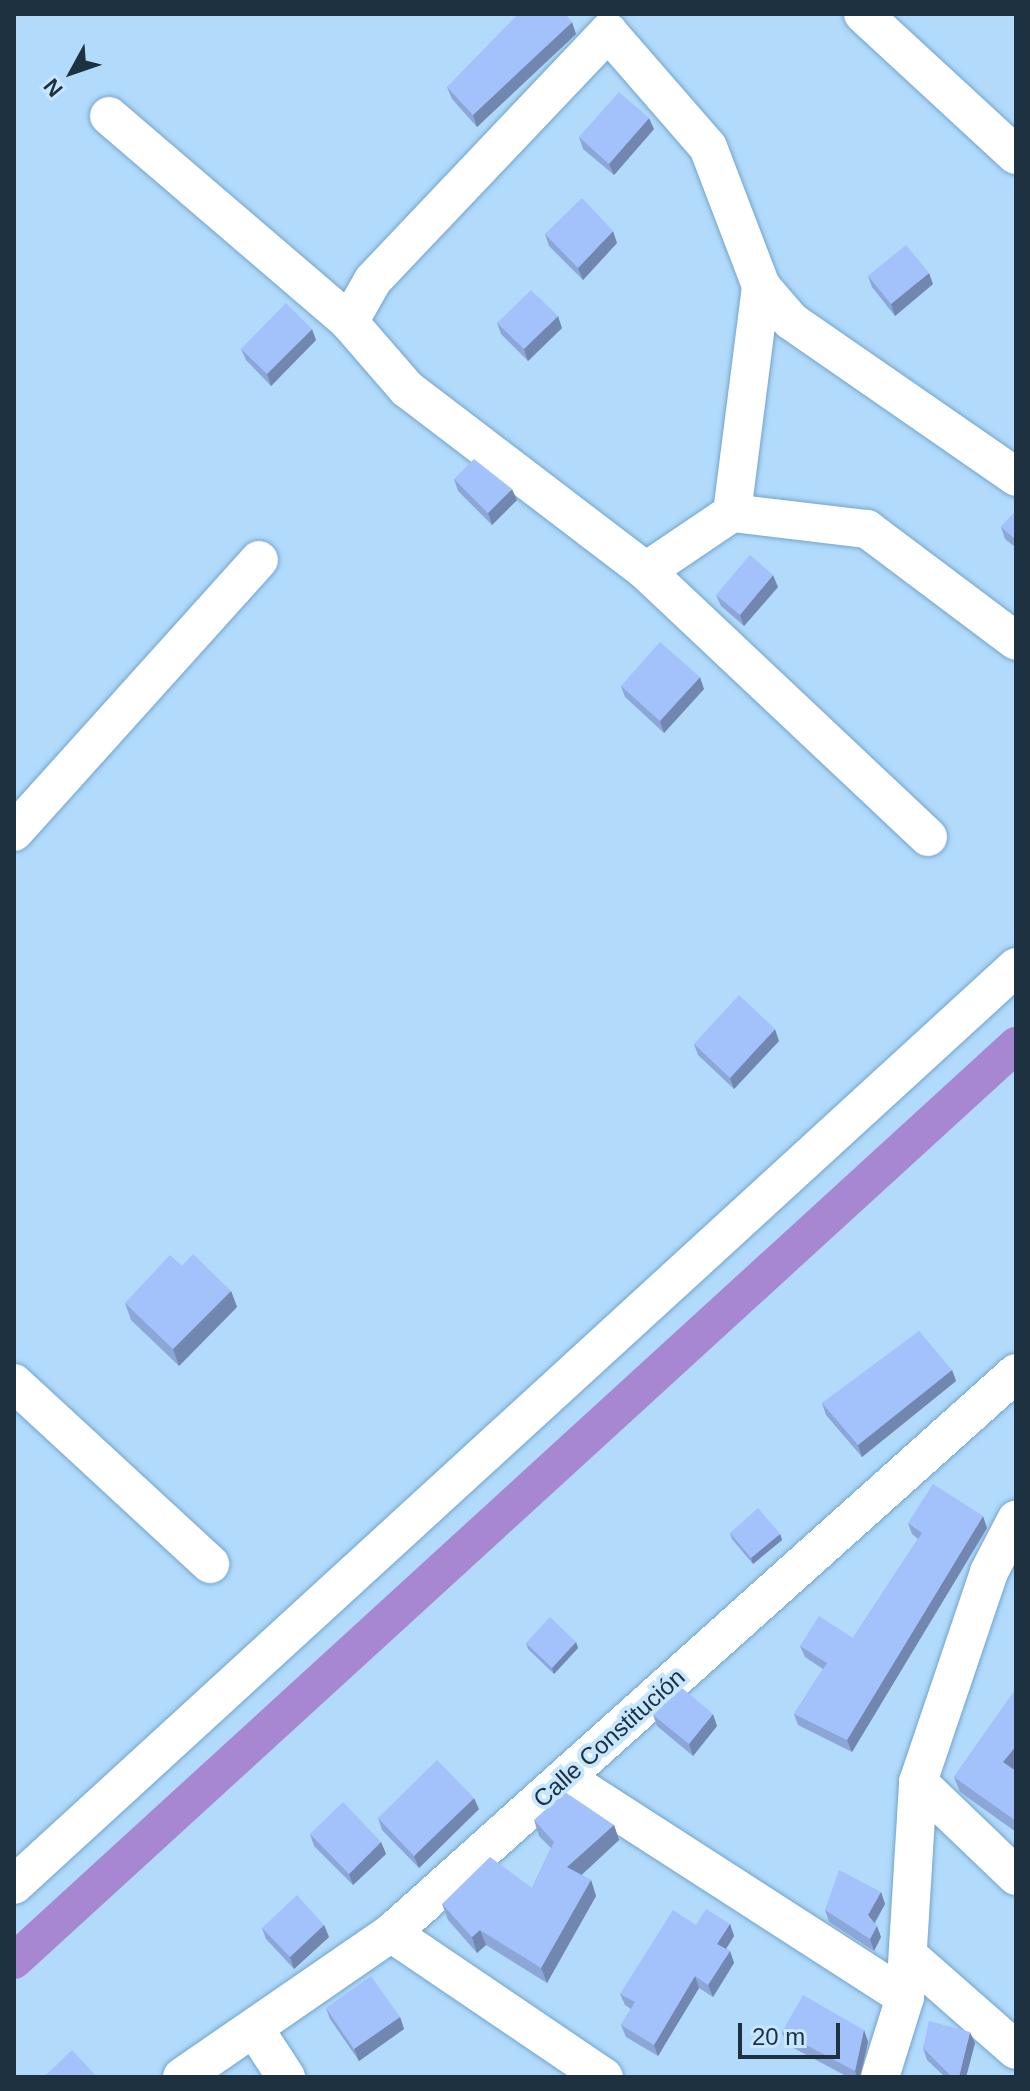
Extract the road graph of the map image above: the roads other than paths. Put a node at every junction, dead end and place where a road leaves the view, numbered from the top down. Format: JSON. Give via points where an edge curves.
{"nodes":[{"id":1,"x":863,"y":14,"type":"edge"},
{"id":2,"x":598,"y":23,"type":"edge"},
{"id":3,"x":109,"y":116,"type":"dead end"},
{"id":4,"x":1016,"y":155,"type":"edge"},
{"id":5,"x":761,"y":286,"type":"junction"},
{"id":6,"x":349,"y":322,"type":"junction"},
{"id":7,"x":1016,"y":477,"type":"edge"},
{"id":8,"x":732,"y":513,"type":"junction"},
{"id":9,"x":259,"y":560,"type":"dead end"},
{"id":10,"x":646,"y":571,"type":"junction"},
{"id":11,"x":1016,"y":641,"type":"edge"},
{"id":12,"x":14,"y":832,"type":"edge"},
{"id":13,"x":928,"y":837,"type":"dead end"},
{"id":14,"x":1016,"y":967,"type":"edge"},
{"id":15,"x":1016,"y":1373,"type":"edge"},
{"id":16,"x":14,"y":1383,"type":"edge"},
{"id":17,"x":1016,"y":1520,"type":"edge"},
{"id":18,"x":210,"y":1564,"type":"dead end"},
{"id":19,"x":1002,"y":1581,"type":"edge"},
{"id":20,"x":565,"y":1778,"type":"junction"},
{"id":21,"x":918,"y":1782,"type":"junction"},
{"id":22,"x":1016,"y":1876,"type":"edge"},
{"id":23,"x":14,"y":1885,"type":"edge"},
{"id":24,"x":391,"y":1933,"type":"junction"},
{"id":25,"x":909,"y":1956,"type":"junction"},
{"id":26,"x":905,"y":1997,"type":"junction"},
{"id":27,"x":254,"y":2028,"type":"junction"},
{"id":28,"x":1016,"y":2050,"type":"edge"},
{"id":29,"x":182,"y":2077,"type":"edge"},
{"id":30,"x":286,"y":2077,"type":"edge"},
{"id":31,"x":604,"y":2077,"type":"edge"},
{"id":32,"x":880,"y":2077,"type":"edge"}],
"edges":[{"from":1,"to":4,"type":"street"},
{"from":2,"to":5,"type":"street","via":[[708,147]]},
{"from":2,"to":6,"type":"street","via":[[373,280]]},
{"from":3,"to":6,"type":"street"},
{"from":5,"to":7,"type":"street","via":[[791,321]]},
{"from":5,"to":8,"type":"street"},
{"from":6,"to":10,"type":"street","via":[[407,389]]},
{"from":8,"to":10,"type":"street"},
{"from":8,"to":11,"type":"street","via":[[867,529]]},
{"from":9,"to":12,"type":"street"},
{"from":10,"to":13,"type":"street"},
{"from":14,"to":23,"type":"street"},
{"from":15,"to":20,"type":"street","name":"Calle Constitución"},
{"from":16,"to":18,"type":"street"},
{"from":17,"to":19,"type":"street"},
{"from":19,"to":21,"type":"street"},
{"from":20,"to":24,"type":"street","name":"Calle Constitución"},
{"from":20,"to":26,"type":"street"},
{"from":21,"to":22,"type":"street"},
{"from":21,"to":25,"type":"street"},
{"from":24,"to":27,"type":"street","name":"Calle Constitución"},
{"from":24,"to":31,"type":"street"},
{"from":25,"to":26,"type":"street"},
{"from":25,"to":28,"type":"street"},
{"from":26,"to":32,"type":"street"},
{"from":27,"to":29,"type":"street","name":"Calle Constitución"},
{"from":27,"to":30,"type":"street"}]}
